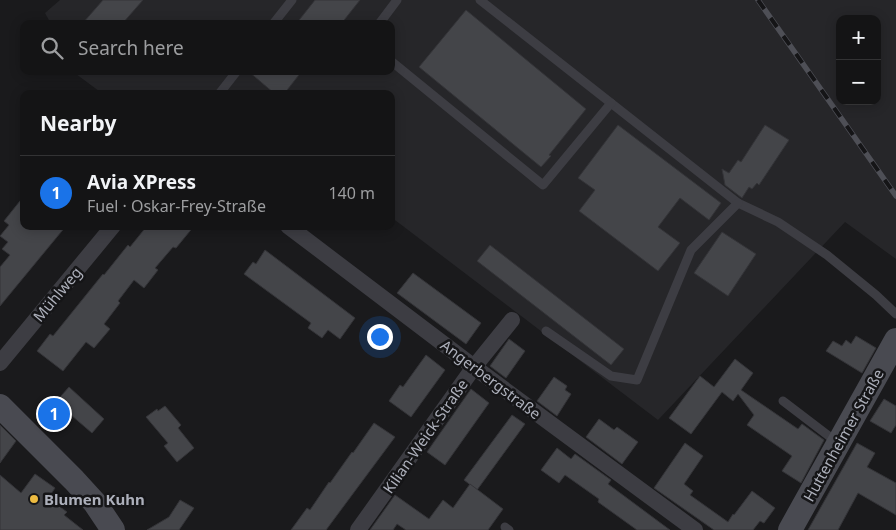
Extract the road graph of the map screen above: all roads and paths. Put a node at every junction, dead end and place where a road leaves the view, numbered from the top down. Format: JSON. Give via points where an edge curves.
{"nodes":[{"id":1,"x":292,"y":0,"type":"edge"},
{"id":2,"x":397,"y":0,"type":"edge"},
{"id":3,"x":480,"y":0,"type":"edge"},
{"id":4,"x":277,"y":20,"type":"edge"},
{"id":5,"x":382,"y":20,"type":"edge"},
{"id":6,"x":395,"y":64,"type":"edge"},
{"id":7,"x":234,"y":75,"type":"edge"},
{"id":8,"x":222,"y":90,"type":"edge"},
{"id":9,"x":612,"y":104,"type":"junction"},
{"id":10,"x":738,"y":203,"type":"junction"},
{"id":11,"x":110,"y":230,"type":"edge"},
{"id":12,"x":293,"y":230,"type":"edge"},
{"id":13,"x":896,"y":314,"type":"edge"},
{"id":14,"x":512,"y":320,"type":"dead end"},
{"id":15,"x":546,"y":331,"type":"dead end"},
{"id":16,"x":896,"y":340,"type":"edge"},
{"id":17,"x":0,"y":363,"type":"edge"},
{"id":18,"x":474,"y":367,"type":"junction"},
{"id":19,"x":887,"y":372,"type":"edge"},
{"id":20,"x":783,"y":401,"type":"dead end"},
{"id":21,"x":0,"y":406,"type":"edge"},
{"id":22,"x":838,"y":443,"type":"junction"},
{"id":23,"x":113,"y":530,"type":"edge"},
{"id":24,"x":358,"y":530,"type":"edge"},
{"id":25,"x":695,"y":530,"type":"edge"},
{"id":26,"x":790,"y":530,"type":"edge"}],
"edges":[{"from":1,"to":4,"type":"lane"},
{"from":2,"to":5,"type":"lane"},
{"from":3,"to":9,"type":"lane"},
{"from":6,"to":9,"type":"lane","via":[[543,185]]},
{"from":7,"to":8,"type":"lane"},
{"from":9,"to":10,"type":"lane"},
{"from":10,"to":13,"type":"lane","via":[[778,222],[827,255]]},
{"from":10,"to":15,"type":"lane","via":[[691,250],[638,380],[611,376]]},
{"from":11,"to":17,"type":"street","name":"Mühlweg"},
{"from":12,"to":18,"type":"street","name":"Angerbergstraße"},
{"from":14,"to":18,"type":"street","name":"Kilian-Weick-Straße"},
{"from":16,"to":19,"type":"street","name":"Huttenheimer Straße"},
{"from":18,"to":24,"type":"street","name":"Kilian-Weick-Straße"},
{"from":18,"to":25,"type":"street","name":"Angerbergstraße"},
{"from":19,"to":22,"type":"street","name":"Huttenheimer Straße"},
{"from":20,"to":22,"type":"lane"},
{"from":21,"to":23,"type":"street","via":[[95,503]]},
{"from":22,"to":26,"type":"street","name":"Huttenheimer Straße"}]}
